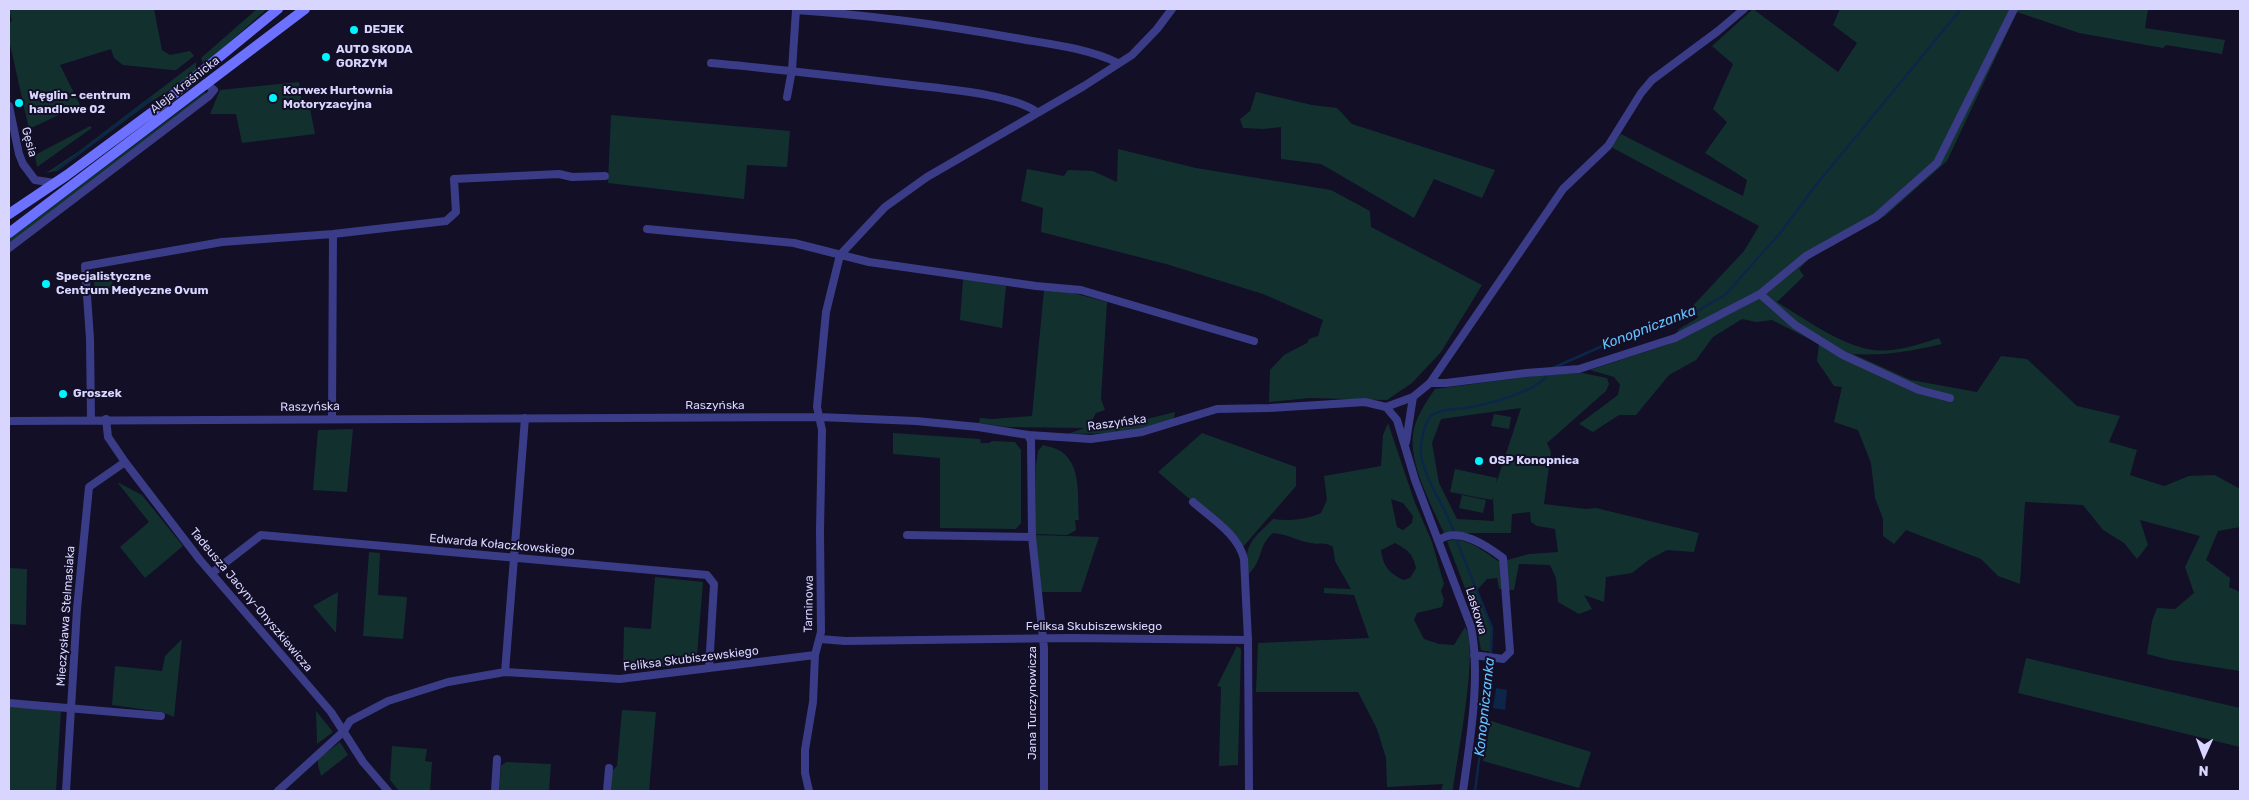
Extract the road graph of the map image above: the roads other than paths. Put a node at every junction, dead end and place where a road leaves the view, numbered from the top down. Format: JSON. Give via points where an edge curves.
{"nodes":[{"id":1,"x":278,"y":9,"type":"edge"},
{"id":2,"x":304,"y":9,"type":"edge"},
{"id":3,"x":1172,"y":9,"type":"edge"},
{"id":4,"x":1744,"y":9,"type":"edge"},
{"id":5,"x":2014,"y":9,"type":"edge"},
{"id":6,"x":712,"y":63,"type":"dead end"},
{"id":7,"x":1118,"y":63,"type":"junction"},
{"id":8,"x":792,"y":70,"type":"junction"},
{"id":9,"x":211,"y":87,"type":"junction"},
{"id":10,"x":787,"y":97,"type":"dead end"},
{"id":11,"x":9,"y":106,"type":"edge"},
{"id":12,"x":1037,"y":112,"type":"junction"},
{"id":13,"x":604,"y":176,"type":"dead end"},
{"id":14,"x":35,"y":180,"type":"junction"},
{"id":15,"x":55,"y":183,"type":"junction"},
{"id":16,"x":33,"y":198,"type":"junction"},
{"id":17,"x":9,"y":214,"type":"edge"},
{"id":18,"x":647,"y":229,"type":"dead end"},
{"id":19,"x":9,"y":233,"type":"edge"},
{"id":20,"x":333,"y":234,"type":"junction"},
{"id":21,"x":9,"y":248,"type":"edge"},
{"id":22,"x":840,"y":255,"type":"junction"},
{"id":23,"x":1760,"y":294,"type":"junction"},
{"id":24,"x":1254,"y":341,"type":"dead end"},
{"id":25,"x":1430,"y":383,"type":"junction"},
{"id":26,"x":1413,"y":397,"type":"junction"},
{"id":27,"x":1950,"y":398,"type":"dead end"},
{"id":28,"x":1386,"y":407,"type":"junction"},
{"id":29,"x":818,"y":416,"type":"junction"},
{"id":30,"x":332,"y":418,"type":"junction"},
{"id":31,"x":525,"y":418,"type":"junction"},
{"id":32,"x":106,"y":419,"type":"junction"},
{"id":33,"x":91,"y":420,"type":"junction"},
{"id":34,"x":9,"y":421,"type":"edge"},
{"id":35,"x":1028,"y":435,"type":"junction"},
{"id":36,"x":1406,"y":445,"type":"junction"},
{"id":37,"x":125,"y":462,"type":"junction"},
{"id":38,"x":1193,"y":502,"type":"dead end"},
{"id":39,"x":907,"y":535,"type":"dead end"},
{"id":40,"x":1032,"y":537,"type":"junction"},
{"id":41,"x":1439,"y":540,"type":"junction"},
{"id":42,"x":514,"y":557,"type":"junction"},
{"id":43,"x":212,"y":573,"type":"junction"},
{"id":44,"x":1044,"y":638,"type":"junction"},
{"id":45,"x":820,"y":639,"type":"junction"},
{"id":46,"x":1248,"y":640,"type":"junction"},
{"id":47,"x":815,"y":655,"type":"junction"},
{"id":48,"x":1474,"y":655,"type":"junction"},
{"id":49,"x":709,"y":668,"type":"junction"},
{"id":50,"x":505,"y":672,"type":"junction"},
{"id":51,"x":9,"y":703,"type":"edge"},
{"id":52,"x":71,"y":708,"type":"junction"},
{"id":53,"x":161,"y":716,"type":"dead end"},
{"id":54,"x":344,"y":731,"type":"junction"},
{"id":55,"x":497,"y":759,"type":"dead end"},
{"id":56,"x":609,"y":768,"type":"dead end"},
{"id":57,"x":66,"y":791,"type":"edge"},
{"id":58,"x":278,"y":791,"type":"edge"},
{"id":59,"x":388,"y":791,"type":"edge"},
{"id":60,"x":495,"y":791,"type":"edge"},
{"id":61,"x":607,"y":791,"type":"edge"},
{"id":62,"x":810,"y":791,"type":"edge"},
{"id":63,"x":1044,"y":791,"type":"edge"},
{"id":64,"x":1250,"y":791,"type":"edge"},
{"id":65,"x":1463,"y":791,"type":"edge"}],
"edges":[{"from":1,"to":15,"type":"main road","name":"Aleja Kraśnicka","via":[[183,88]]},
{"from":2,"to":9,"type":"main road","name":"Aleja Kraśnicka"},
{"from":3,"to":7,"type":"street","via":[[1143,44]]},
{"from":4,"to":25,"type":"street","via":[[1652,80],[1641,93],[1608,146],[1563,189]]},
{"from":5,"to":23,"type":"street","via":[[1937,163],[1876,217],[1806,256]]},
{"from":6,"to":8,"type":"street"},
{"from":7,"to":8,"type":"street","via":[[1106,57],[1058,46],[990,34],[796,10]]},
{"from":7,"to":12,"type":"street"},
{"from":8,"to":10,"type":"street"},
{"from":8,"to":12,"type":"street","via":[[955,90],[1030,107]]},
{"from":9,"to":19,"type":"main road","name":"Aleja Kraśnicka"},
{"from":9,"to":21,"type":"street","name":"Aleja Kraśnicka"},
{"from":11,"to":14,"type":"street","name":"Gęsia","via":[[19,154]]},
{"from":12,"to":22,"type":"street","via":[[894,200]]},
{"from":13,"to":20,"type":"street","via":[[559,174],[454,180],[456,212],[446,221]]},
{"from":14,"to":15,"type":"street"},
{"from":14,"to":16,"type":"street"},
{"from":15,"to":16,"type":"main road","name":"Aleja Kraśnicka"},
{"from":16,"to":17,"type":"main road","name":"Aleja Kraśnicka"},
{"from":18,"to":22,"type":"street","via":[[794,243]]},
{"from":20,"to":30,"type":"street"},
{"from":20,"to":33,"type":"street","via":[[222,242],[85,266]]},
{"from":22,"to":24,"type":"street","via":[[868,262],[1080,290]]},
{"from":22,"to":29,"type":"street","name":"Tarninowa","via":[[825,321]]},
{"from":23,"to":25,"type":"street","via":[[1675,338],[1579,369]]},
{"from":23,"to":27,"type":"street","via":[[1795,325],[1843,355],[1919,390]]},
{"from":25,"to":26,"type":"street"},
{"from":26,"to":28,"type":"street"},
{"from":26,"to":36,"type":"street","name":"Laskowa"},
{"from":28,"to":35,"type":"street","name":"Raszyńska","via":[[1365,402],[1217,409],[1128,435],[1091,439]]},
{"from":28,"to":36,"type":"street","name":"Laskowa","via":[[1397,420]]},
{"from":29,"to":31,"type":"street","name":"Raszyńska"},
{"from":29,"to":35,"type":"street","name":"Raszyńska","via":[[957,425]]},
{"from":29,"to":45,"type":"street","name":"Tarninowa","via":[[822,430]]},
{"from":30,"to":31,"type":"street","name":"Raszyńska"},
{"from":30,"to":32,"type":"street","name":"Raszyńska"},
{"from":31,"to":42,"type":"street"},
{"from":32,"to":33,"type":"street","name":"Raszyńska"},
{"from":32,"to":37,"type":"street","name":"Tadeusza Jacyny-Onyszkiewicza","via":[[108,437]]},
{"from":33,"to":34,"type":"street","name":"Raszyńska"},
{"from":35,"to":40,"type":"street","name":"Jana Turczynowicza","via":[[1031,441]]},
{"from":36,"to":41,"type":"street","name":"Laskowa","via":[[1415,480]]},
{"from":37,"to":43,"type":"street","name":"Tadeusza Jacyny-Onyszkiewicza"},
{"from":37,"to":52,"type":"street","name":"Mieczysława Stelmasiaka","via":[[89,487]]},
{"from":38,"to":46,"type":"street","via":[[1242,548]]},
{"from":39,"to":40,"type":"street"},
{"from":40,"to":44,"type":"street","name":"Jana Turczynowicza"},
{"from":41,"to":48,"type":"street","name":"Laskowa","via":[[1469,620]]},
{"from":41,"to":48,"type":"street","via":[[1460,535],[1486,545],[1503,558],[1510,652],[1503,659]]},
{"from":42,"to":43,"type":"street","name":"Edwarda Kołaczkowskiego","via":[[261,535]]},
{"from":42,"to":49,"type":"street","name":"Edwarda Kołaczkowskiego","via":[[707,575],[714,584]]},
{"from":42,"to":50,"type":"street"},
{"from":43,"to":54,"type":"street","name":"Tadeusza Jacyny-Onyszkiewicza"},
{"from":44,"to":45,"type":"street","name":"Feliksa Skubiszewskiego"},
{"from":44,"to":46,"type":"street","name":"Feliksa Skubiszewskiego"},
{"from":44,"to":63,"type":"street","name":"Jana Turczynowicza"},
{"from":45,"to":47,"type":"street","name":"Tarninowa"},
{"from":46,"to":64,"type":"street"},
{"from":47,"to":49,"type":"street","name":"Feliksa Skubiszewskiego"},
{"from":47,"to":62,"type":"street","name":"Tarninowa","via":[[813,702],[805,750],[805,773]]},
{"from":48,"to":65,"type":"street","name":"Laskowa","via":[[1470,740]]},
{"from":49,"to":50,"type":"street","name":"Feliksa Skubiszewskiego","via":[[620,679]]},
{"from":50,"to":54,"type":"street","name":"Feliksa Skubiszewskiego","via":[[448,682],[388,701],[350,721]]},
{"from":51,"to":52,"type":"street"},
{"from":52,"to":53,"type":"street"},
{"from":52,"to":57,"type":"street","name":"Mieczysława Stelmasiaka"},
{"from":54,"to":58,"type":"street","name":"Feliksa Skubiszewskiego"},
{"from":54,"to":59,"type":"street","name":"Tadeusza Jacyny-Onyszkiewicza","via":[[363,762]]},
{"from":55,"to":60,"type":"street"},
{"from":56,"to":61,"type":"street"}]}
